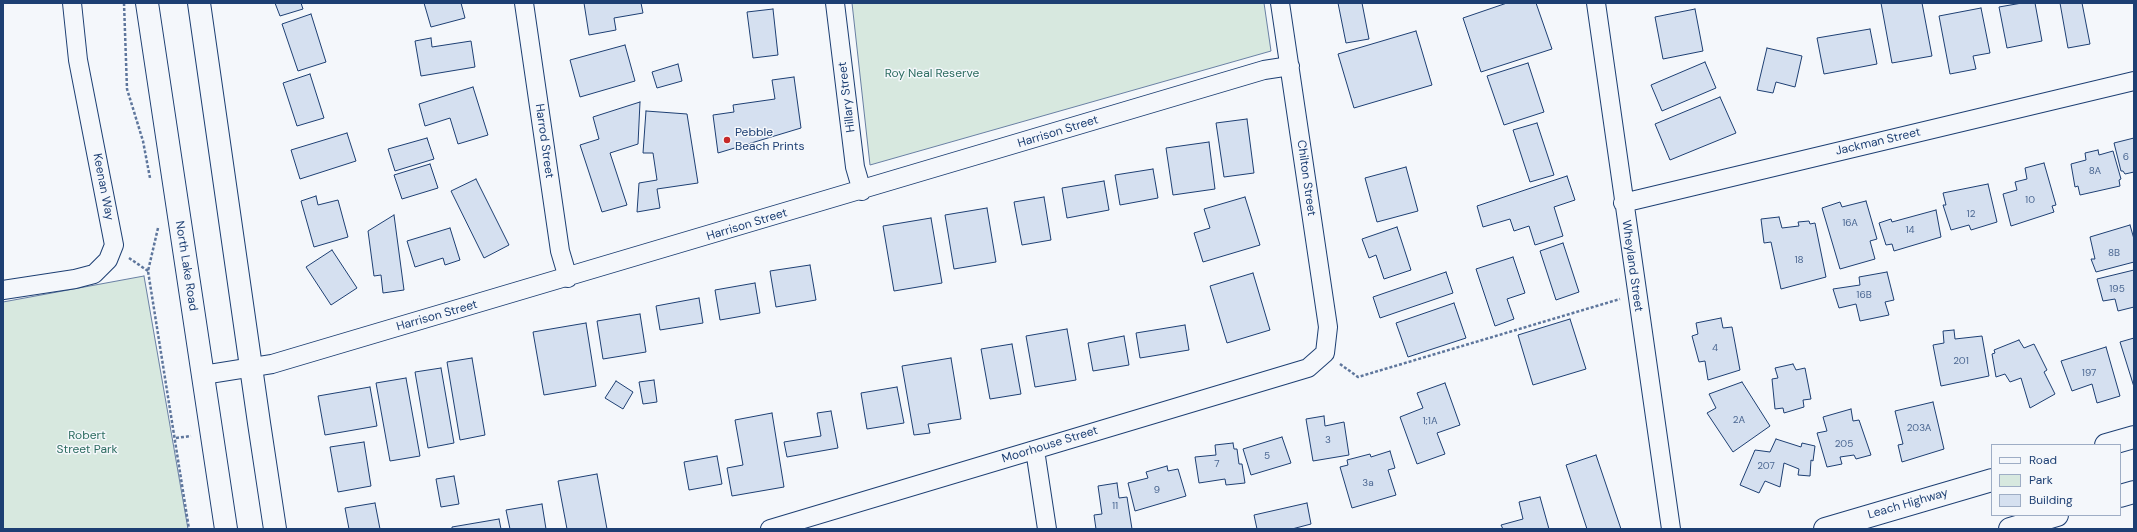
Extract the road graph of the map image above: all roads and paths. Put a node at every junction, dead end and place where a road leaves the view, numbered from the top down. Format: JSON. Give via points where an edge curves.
{"nodes":[{"id":1,"x":72,"y":3,"type":"edge"},
{"id":2,"x":124,"y":3,"type":"edge"},
{"id":3,"x":147,"y":3,"type":"edge"},
{"id":4,"x":199,"y":3,"type":"edge"},
{"id":5,"x":524,"y":3,"type":"edge"},
{"id":6,"x":835,"y":3,"type":"edge"},
{"id":7,"x":1280,"y":3,"type":"edge"},
{"id":8,"x":1596,"y":3,"type":"edge"},
{"id":9,"x":1290,"y":66,"type":"junction"},
{"id":10,"x":2134,"y":81,"type":"edge"},
{"id":11,"x":151,"y":185,"type":"dead end"},
{"id":12,"x":862,"y":191,"type":"junction"},
{"id":13,"x":1623,"y":203,"type":"junction"},
{"id":14,"x":158,"y":222,"type":"dead end"},
{"id":15,"x":568,"y":278,"type":"junction"},
{"id":16,"x":3,"y":290,"type":"edge"},
{"id":17,"x":1636,"y":296,"type":"junction"},
{"id":18,"x":1325,"y":352,"type":"junction"},
{"id":19,"x":252,"y":368,"type":"junction"},
{"id":20,"x":203,"y":375,"type":"junction"},
{"id":21,"x":194,"y":435,"type":"dead end"},
{"id":22,"x":2134,"y":437,"type":"edge"},
{"id":23,"x":176,"y":438,"type":"junction"},
{"id":24,"x":2110,"y":444,"type":"edge"},
{"id":25,"x":1035,"y":450,"type":"junction"},
{"id":26,"x":1991,"y":480,"type":"edge"},
{"id":27,"x":2134,"y":492,"type":"edge"},
{"id":28,"x":2121,"y":496,"type":"edge"},
{"id":29,"x":2054,"y":516,"type":"edge"},
{"id":30,"x":189,"y":529,"type":"edge"},
{"id":31,"x":226,"y":529,"type":"edge"},
{"id":32,"x":275,"y":529,"type":"edge"},
{"id":33,"x":770,"y":529,"type":"edge"},
{"id":34,"x":1047,"y":529,"type":"edge"},
{"id":35,"x":1671,"y":529,"type":"edge"},
{"id":36,"x":1824,"y":529,"type":"edge"},
{"id":37,"x":2010,"y":529,"type":"edge"}],
"edges":[{"from":1,"to":16,"type":"street","name":"Keenan Way","via":[[78,60],[114,245],[108,260],[94,274]]},
{"from":2,"to":11,"type":"path","via":[[127,89],[143,141]]},
{"from":3,"to":20,"type":"main road","name":"North Lake Road"},
{"from":4,"to":19,"type":"main road"},
{"from":5,"to":15,"type":"street","name":"Harrod Street","via":[[560,251]]},
{"from":6,"to":12,"type":"street","name":"Hillary Street","via":[[855,168]]},
{"from":7,"to":9,"type":"street","name":"Chilton Street"},
{"from":8,"to":13,"type":"street","name":"Wheyland Street"},
{"from":9,"to":12,"type":"street","name":"Harrison Street","via":[[1264,70]]},
{"from":9,"to":18,"type":"street","name":"Chilton Street","via":[[1328,327]]},
{"from":10,"to":13,"type":"street","name":"Jackman Street"},
{"from":12,"to":15,"type":"street","name":"Harrison Street"},
{"from":13,"to":17,"type":"street","name":"Wheyland Street"},
{"from":14,"to":23,"type":"path","via":[[157,238],[148,271]]},
{"from":15,"to":19,"type":"street","name":"Harrison Street"},
{"from":17,"to":18,"type":"path","via":[[1501,333],[1358,377]]},
{"from":17,"to":35,"type":"street","name":"Wheyland Street"},
{"from":18,"to":25,"type":"street","name":"Moorhouse Street","via":[[1308,368]]},
{"from":19,"to":20,"type":"street","name":"Harrison Street"},
{"from":19,"to":32,"type":"main road"},
{"from":20,"to":31,"type":"main road","name":"North Lake Road"},
{"from":21,"to":23,"type":"path"},
{"from":22,"to":24,"type":"main road"},
{"from":23,"to":30,"type":"path"},
{"from":25,"to":33,"type":"street","name":"Moorhouse Street"},
{"from":25,"to":34,"type":"street"},
{"from":26,"to":36,"type":"main road","name":"Leach Highway"},
{"from":27,"to":28,"type":"main road"},
{"from":29,"to":37,"type":"main road"}]}
